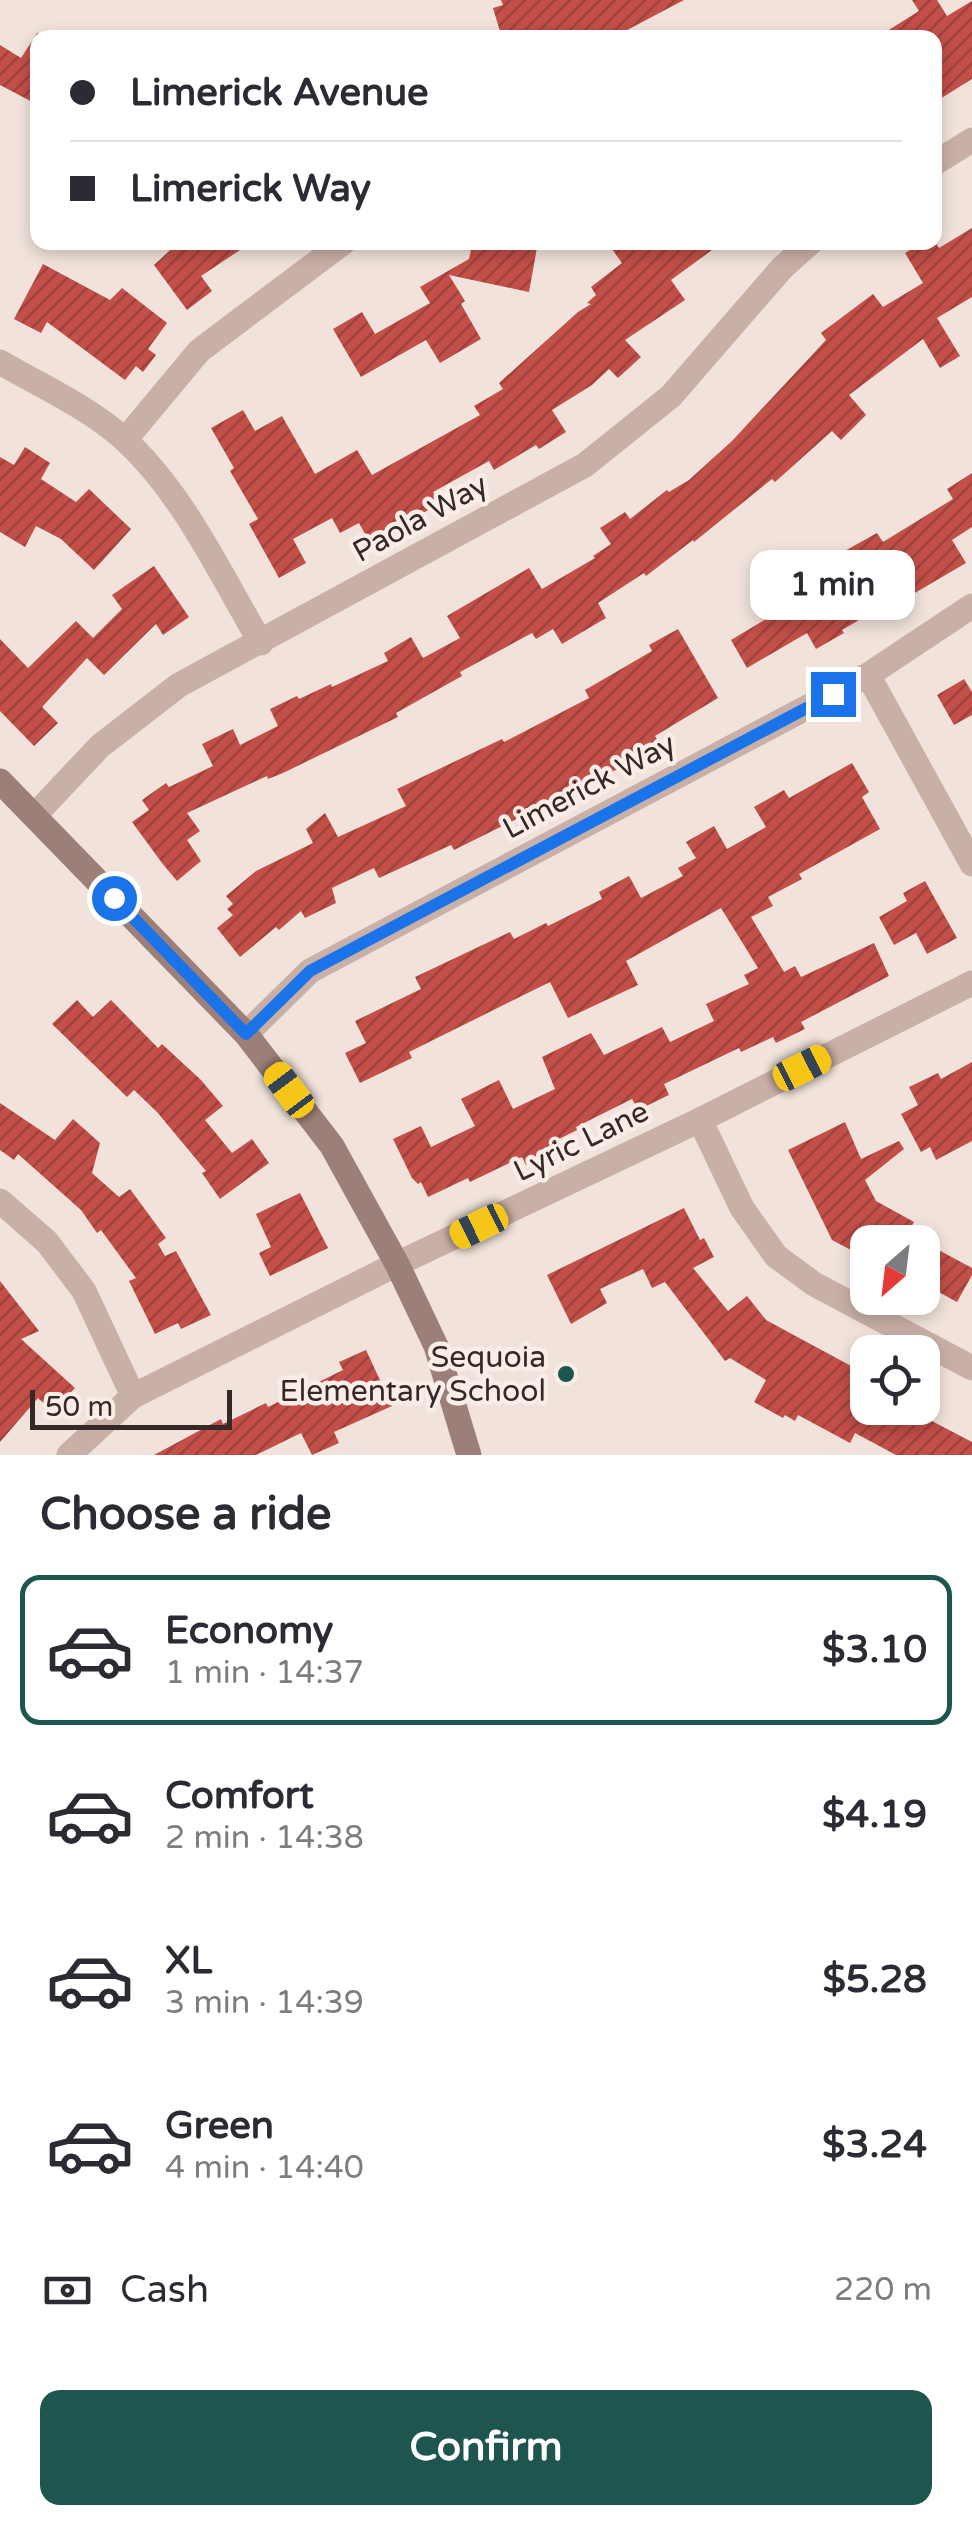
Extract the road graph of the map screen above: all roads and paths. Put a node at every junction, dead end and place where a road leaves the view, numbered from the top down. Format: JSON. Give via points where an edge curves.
{"nodes":[{"id":1,"x":972,"y":140,"type":"edge"},
{"id":2,"x":942,"y":159,"type":"edge"},
{"id":3,"x":333,"y":250,"type":"edge"},
{"id":4,"x":802,"y":250,"type":"edge"},
{"id":5,"x":0,"y":362,"type":"edge"},
{"id":6,"x":125,"y":440,"type":"junction"},
{"id":7,"x":972,"y":606,"type":"edge"},
{"id":8,"x":261,"y":643,"type":"junction"},
{"id":9,"x":868,"y":676,"type":"junction"},
{"id":10,"x":0,"y":780,"type":"edge"},
{"id":11,"x":34,"y":816,"type":"junction"},
{"id":12,"x":972,"y":864,"type":"edge"},
{"id":13,"x":972,"y":983,"type":"edge"},
{"id":14,"x":246,"y":1034,"type":"junction"},
{"id":15,"x":700,"y":1120,"type":"junction"},
{"id":16,"x":0,"y":1201,"type":"edge"},
{"id":17,"x":397,"y":1264,"type":"junction"},
{"id":18,"x":972,"y":1368,"type":"edge"},
{"id":19,"x":133,"y":1396,"type":"junction"},
{"id":20,"x":69,"y":1455,"type":"edge"},
{"id":21,"x":469,"y":1455,"type":"edge"}],
"edges":[{"from":1,"to":2,"type":"street"},
{"from":3,"to":6,"type":"street","via":[[199,351]]},
{"from":4,"to":8,"type":"street","name":"Paola Way","via":[[671,396],[585,465]]},
{"from":5,"to":6,"type":"street"},
{"from":6,"to":8,"type":"street","via":[[182,507]]},
{"from":7,"to":9,"type":"street","name":"Limerick Way"},
{"from":8,"to":11,"type":"street","name":"Paola Way","via":[[179,685],[100,746]]},
{"from":9,"to":12,"type":"street"},
{"from":9,"to":14,"type":"street","name":"Limerick Way","via":[[310,971]]},
{"from":10,"to":11,"type":"main road"},
{"from":11,"to":14,"type":"main road"},
{"from":13,"to":15,"type":"street","name":"Lyric Lane"},
{"from":14,"to":17,"type":"main road","via":[[332,1146]]},
{"from":15,"to":17,"type":"street","name":"Lyric Lane"},
{"from":15,"to":18,"type":"street","via":[[742,1208],[776,1256],[814,1284]]},
{"from":16,"to":19,"type":"street","via":[[47,1242],[84,1290]]},
{"from":17,"to":19,"type":"street","name":"Lyric Lane"},
{"from":17,"to":21,"type":"main road","via":[[436,1346]]},
{"from":19,"to":20,"type":"street","name":"Lyric Lane"}]}
